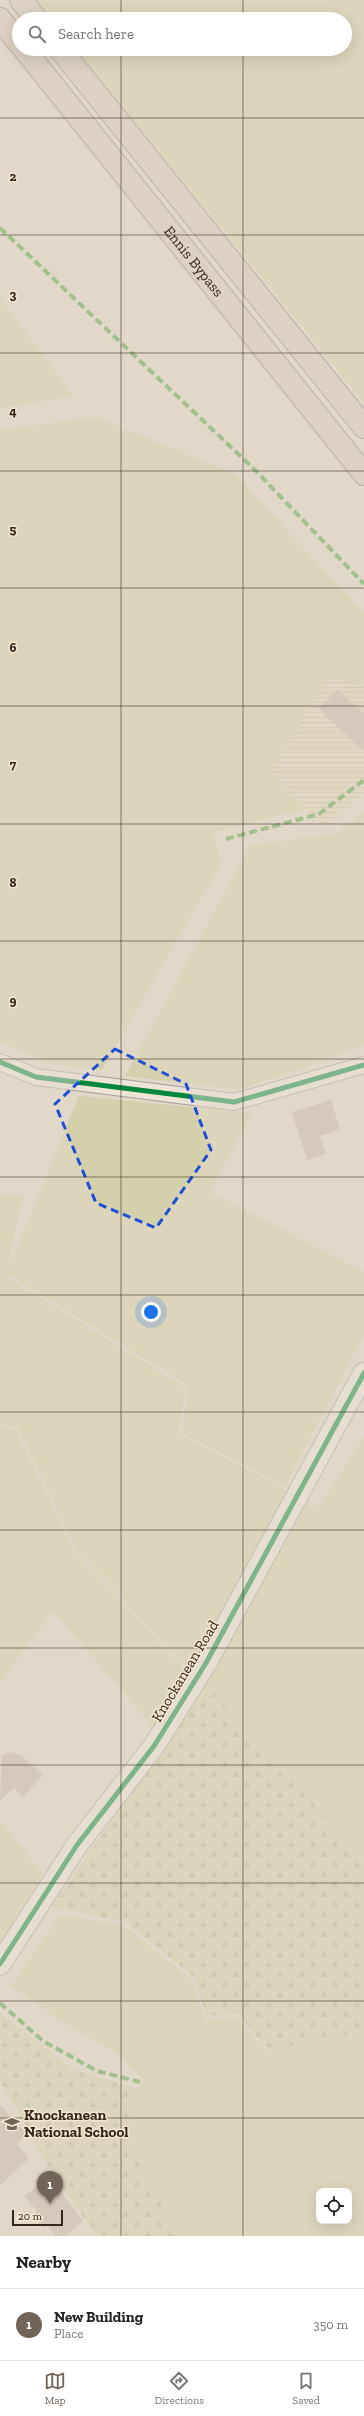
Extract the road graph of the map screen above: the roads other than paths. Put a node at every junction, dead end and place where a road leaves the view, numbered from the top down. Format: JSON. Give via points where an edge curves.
{"nodes":[{"id":1,"x":21,"y":0,"type":"edge"},
{"id":2,"x":30,"y":12,"type":"edge"},
{"id":3,"x":0,"y":19,"type":"edge"},
{"id":4,"x":12,"y":34,"type":"edge"},
{"id":5,"x":30,"y":56,"type":"edge"},
{"id":6,"x":66,"y":56,"type":"edge"},
{"id":7,"x":364,"y":427,"type":"edge"},
{"id":8,"x":364,"y":474,"type":"edge"},
{"id":9,"x":0,"y":1062,"type":"edge"},
{"id":10,"x":364,"y":1065,"type":"edge"},
{"id":11,"x":364,"y":1373,"type":"edge"},
{"id":12,"x":0,"y":1964,"type":"edge"}],
"edges":[{"from":1,"to":2,"type":"highway"},
{"from":3,"to":4,"type":"highway"},
{"from":5,"to":8,"type":"highway","name":"Ennis Bypass"},
{"from":6,"to":7,"type":"highway","name":"Ennis Bypass"},
{"from":9,"to":10,"type":"street","via":[[36,1077],[234,1102]]},
{"from":11,"to":12,"type":"street","name":"Knockanean Road","via":[[206,1663],[154,1746],[77,1845]]}]}
